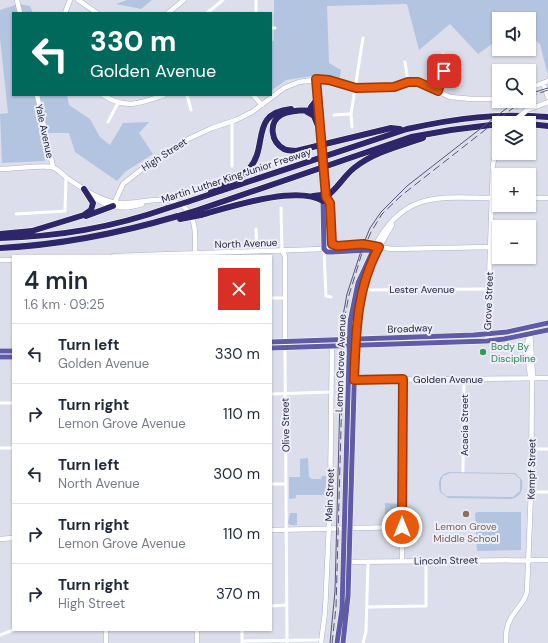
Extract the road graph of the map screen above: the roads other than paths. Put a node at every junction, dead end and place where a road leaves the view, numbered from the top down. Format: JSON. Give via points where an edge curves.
{"nodes":[{"id":1,"x":17,"y":0,"type":"edge"},
{"id":2,"x":70,"y":0,"type":"edge"},
{"id":3,"x":78,"y":0,"type":"edge"},
{"id":4,"x":183,"y":0,"type":"edge"},
{"id":5,"x":223,"y":0,"type":"edge"},
{"id":6,"x":256,"y":0,"type":"edge"},
{"id":7,"x":20,"y":12,"type":"edge"},
{"id":8,"x":65,"y":12,"type":"edge"},
{"id":9,"x":96,"y":12,"type":"edge"},
{"id":10,"x":169,"y":12,"type":"edge"},
{"id":11,"x":208,"y":12,"type":"edge"},
{"id":12,"x":256,"y":12,"type":"edge"},
{"id":13,"x":363,"y":38,"type":"dead end"},
{"id":14,"x":443,"y":54,"type":"dead end"},
{"id":15,"x":456,"y":59,"type":"dead end"},
{"id":16,"x":406,"y":62,"type":"dead end"},
{"id":17,"x":452,"y":62,"type":"junction"},
{"id":18,"x":316,"y":79,"type":"junction"},
{"id":19,"x":408,"y":82,"type":"junction"},
{"id":20,"x":546,"y":82,"type":"edge"},
{"id":21,"x":536,"y":86,"type":"edge"},
{"id":22,"x":356,"y":88,"type":"junction"},
{"id":23,"x":438,"y":91,"type":"junction"},
{"id":24,"x":37,"y":96,"type":"edge"},
{"id":25,"x":105,"y":96,"type":"edge"},
{"id":26,"x":161,"y":96,"type":"edge"},
{"id":27,"x":187,"y":96,"type":"edge"},
{"id":28,"x":254,"y":96,"type":"edge"},
{"id":29,"x":548,"y":97,"type":"edge"},
{"id":30,"x":318,"y":98,"type":"junction"},
{"id":31,"x":492,"y":99,"type":"edge"},
{"id":32,"x":548,"y":102,"type":"edge"},
{"id":33,"x":118,"y":103,"type":"junction"},
{"id":34,"x":262,"y":104,"type":"junction"},
{"id":35,"x":311,"y":106,"type":"junction"},
{"id":36,"x":318,"y":108,"type":"junction"},
{"id":37,"x":191,"y":110,"type":"dead end"},
{"id":38,"x":305,"y":111,"type":"junction"},
{"id":39,"x":352,"y":114,"type":"junction"},
{"id":40,"x":334,"y":115,"type":"dead end"},
{"id":41,"x":520,"y":116,"type":"edge"},
{"id":42,"x":548,"y":117,"type":"edge"},
{"id":43,"x":232,"y":121,"type":"junction"},
{"id":44,"x":108,"y":122,"type":"dead end"},
{"id":45,"x":492,"y":125,"type":"edge"},
{"id":46,"x":536,"y":125,"type":"edge"},
{"id":47,"x":548,"y":126,"type":"edge"},
{"id":48,"x":352,"y":127,"type":"dead end"},
{"id":49,"x":407,"y":129,"type":"junction"},
{"id":50,"x":444,"y":131,"type":"junction"},
{"id":51,"x":321,"y":134,"type":"junction"},
{"id":52,"x":494,"y":160,"type":"edge"},
{"id":53,"x":232,"y":166,"type":"dead end"},
{"id":54,"x":53,"y":167,"type":"junction"},
{"id":55,"x":0,"y":169,"type":"edge"},
{"id":56,"x":66,"y":177,"type":"junction"},
{"id":57,"x":84,"y":189,"type":"junction"},
{"id":58,"x":309,"y":197,"type":"junction"},
{"id":59,"x":325,"y":197,"type":"junction"},
{"id":60,"x":491,"y":198,"type":"junction"},
{"id":61,"x":536,"y":198,"type":"edge"},
{"id":62,"x":548,"y":198,"type":"edge"},
{"id":63,"x":187,"y":202,"type":"junction"},
{"id":64,"x":114,"y":204,"type":"junction"},
{"id":65,"x":281,"y":208,"type":"dead end"},
{"id":66,"x":199,"y":212,"type":"junction"},
{"id":67,"x":16,"y":214,"type":"dead end"},
{"id":68,"x":323,"y":216,"type":"junction"},
{"id":69,"x":75,"y":219,"type":"junction"},
{"id":70,"x":330,"y":220,"type":"junction"},
{"id":71,"x":256,"y":229,"type":"dead end"},
{"id":72,"x":0,"y":234,"type":"edge"},
{"id":73,"x":0,"y":238,"type":"edge"},
{"id":74,"x":332,"y":244,"type":"junction"},
{"id":75,"x":490,"y":247,"type":"junction"},
{"id":76,"x":0,"y":248,"type":"edge"},
{"id":77,"x":324,"y":249,"type":"junction"},
{"id":78,"x":376,"y":249,"type":"junction"},
{"id":79,"x":282,"y":251,"type":"junction"},
{"id":80,"x":360,"y":251,"type":"junction"},
{"id":81,"x":257,"y":252,"type":"junction"},
{"id":82,"x":195,"y":255,"type":"edge"},
{"id":83,"x":0,"y":260,"type":"edge"},
{"id":84,"x":12,"y":260,"type":"edge"},
{"id":85,"x":364,"y":268,"type":"junction"},
{"id":86,"x":488,"y":289,"type":"junction"},
{"id":87,"x":356,"y":290,"type":"junction"},
{"id":88,"x":362,"y":290,"type":"junction"},
{"id":89,"x":331,"y":297,"type":"dead end"},
{"id":90,"x":272,"y":298,"type":"edge"},
{"id":91,"x":284,"y":298,"type":"junction"},
{"id":92,"x":548,"y":323,"type":"edge"},
{"id":93,"x":530,"y":327,"type":"junction"},
{"id":94,"x":548,"y":330,"type":"edge"},
{"id":95,"x":487,"y":334,"type":"junction"},
{"id":96,"x":530,"y":334,"type":"junction"},
{"id":97,"x":487,"y":341,"type":"junction"},
{"id":98,"x":272,"y":342,"type":"edge"},
{"id":99,"x":352,"y":342,"type":"junction"},
{"id":100,"x":284,"y":345,"type":"junction"},
{"id":101,"x":332,"y":346,"type":"junction"},
{"id":102,"x":272,"y":348,"type":"edge"},
{"id":103,"x":0,"y":351,"type":"edge"},
{"id":104,"x":12,"y":351,"type":"edge"},
{"id":105,"x":0,"y":357,"type":"edge"},
{"id":106,"x":12,"y":357,"type":"edge"},
{"id":107,"x":532,"y":378,"type":"junction"},
{"id":108,"x":548,"y":378,"type":"edge"},
{"id":109,"x":403,"y":379,"type":"junction"},
{"id":110,"x":464,"y":379,"type":"junction"},
{"id":111,"x":351,"y":380,"type":"junction"},
{"id":112,"x":331,"y":392,"type":"junction"},
{"id":113,"x":272,"y":394,"type":"edge"},
{"id":114,"x":285,"y":394,"type":"junction"},
{"id":115,"x":0,"y":403,"type":"edge"},
{"id":116,"x":12,"y":403,"type":"edge"},
{"id":117,"x":0,"y":448,"type":"edge"},
{"id":118,"x":12,"y":448,"type":"edge"},
{"id":119,"x":531,"y":449,"type":"junction"},
{"id":120,"x":548,"y":449,"type":"edge"},
{"id":121,"x":463,"y":470,"type":"dead end"},
{"id":122,"x":272,"y":484,"type":"edge"},
{"id":123,"x":286,"y":484,"type":"junction"},
{"id":124,"x":531,"y":492,"type":"junction"},
{"id":125,"x":548,"y":492,"type":"edge"},
{"id":126,"x":350,"y":527,"type":"junction"},
{"id":127,"x":402,"y":527,"type":"junction"},
{"id":128,"x":328,"y":528,"type":"junction"},
{"id":129,"x":344,"y":528,"type":"junction"},
{"id":130,"x":286,"y":529,"type":"junction"},
{"id":131,"x":272,"y":530,"type":"edge"},
{"id":132,"x":12,"y":538,"type":"edge"},
{"id":133,"x":0,"y":539,"type":"edge"},
{"id":134,"x":529,"y":560,"type":"junction"},
{"id":135,"x":548,"y":560,"type":"edge"},
{"id":136,"x":402,"y":561,"type":"junction"},
{"id":137,"x":426,"y":561,"type":"junction"},
{"id":138,"x":343,"y":562,"type":"junction"},
{"id":139,"x":349,"y":562,"type":"junction"},
{"id":140,"x":368,"y":562,"type":"junction"},
{"id":141,"x":272,"y":606,"type":"edge"},
{"id":142,"x":287,"y":606,"type":"junction"},
{"id":143,"x":367,"y":607,"type":"junction"},
{"id":144,"x":12,"y":630,"type":"edge"},
{"id":145,"x":106,"y":631,"type":"edge"},
{"id":146,"x":197,"y":631,"type":"edge"},
{"id":147,"x":242,"y":631,"type":"edge"},
{"id":148,"x":0,"y":635,"type":"edge"},
{"id":149,"x":321,"y":641,"type":"edge"},
{"id":150,"x":242,"y":642,"type":"edge"},
{"id":151,"x":287,"y":642,"type":"edge"},
{"id":152,"x":106,"y":643,"type":"edge"},
{"id":153,"x":197,"y":643,"type":"edge"},
{"id":154,"x":337,"y":643,"type":"edge"},
{"id":155,"x":343,"y":643,"type":"edge"},
{"id":156,"x":363,"y":643,"type":"edge"},
{"id":157,"x":506,"y":643,"type":"edge"}],
"edges":[{"from":1,"to":7,"type":"main road"},
{"from":2,"to":8,"type":"main road"},
{"from":3,"to":9,"type":"main road"},
{"from":4,"to":10,"type":"main road"},
{"from":5,"to":11,"type":"street"},
{"from":6,"to":12,"type":"street"},
{"from":13,"to":22,"type":"street"},
{"from":14,"to":17,"type":"street"},
{"from":15,"to":17,"type":"street"},
{"from":16,"to":19,"type":"street"},
{"from":17,"to":23,"type":"street","via":[[444,71]]},
{"from":18,"to":22,"type":"main road","name":"High Street"},
{"from":18,"to":30,"type":"main road"},
{"from":18,"to":34,"type":"main road","name":"High Street","via":[[287,87]]},
{"from":19,"to":22,"type":"main road","name":"High Street","via":[[394,87]]},
{"from":19,"to":23,"type":"main road","name":"High Street","via":[[423,83]]},
{"from":20,"to":21,"type":"main road"},
{"from":20,"to":29,"type":"main road"},
{"from":22,"to":39,"type":"street"},
{"from":23,"to":31,"type":"main road","name":"High Street","via":[[460,99]]},
{"from":24,"to":54,"type":"main road","name":"Yale Avenue"},
{"from":25,"to":33,"type":"main road"},
{"from":26,"to":33,"type":"main road","via":[[137,104]]},
{"from":27,"to":37,"type":"street"},
{"from":28,"to":34,"type":"main road"},
{"from":30,"to":35,"type":"highway"},
{"from":30,"to":36,"type":"main road"},
{"from":32,"to":41,"type":"main road","bridge":true,"via":[[527,110]]},
{"from":33,"to":44,"type":"street"},
{"from":34,"to":43,"type":"main road","name":"High Street"},
{"from":35,"to":36,"type":"highway"},
{"from":35,"to":63,"type":"highway","via":[[273,114],[264,124],[258,151],[249,169],[238,178]]},
{"from":36,"to":38,"type":"highway"},
{"from":36,"to":51,"type":"main road"},
{"from":38,"to":49,"type":"highway","via":[[288,112],[280,116],[274,124],[272,133],[277,144],[285,150],[296,151],[391,128]]},
{"from":38,"to":51,"type":"highway","via":[[314,116]]},
{"from":39,"to":40,"type":"street"},
{"from":39,"to":48,"type":"street"},
{"from":42,"to":49,"type":"highway","name":"Martin Luther King Junior Freeway","via":[[496,115]]},
{"from":43,"to":53,"type":"street"},
{"from":43,"to":64,"type":"main road","name":"High Street","via":[[189,138],[130,176],[120,188]]},
{"from":45,"to":50,"type":"highway","name":"Martin Luther King Junior Freeway"},
{"from":46,"to":47,"type":"highway"},
{"from":49,"to":63,"type":"highway","name":"Martin Luther King Junior Freeway"},
{"from":50,"to":59,"type":"highway","via":[[365,160],[353,168],[336,190]]},
{"from":50,"to":66,"type":"highway","name":"Martin Luther King Junior Freeway","via":[[383,145]]},
{"from":51,"to":59,"type":"main road","bridge":true},
{"from":52,"to":60,"type":"main road","name":"Grove Street"},
{"from":54,"to":55,"type":"main road"},
{"from":54,"to":56,"type":"main road"},
{"from":56,"to":57,"type":"main road"},
{"from":56,"to":67,"type":"street","via":[[65,211]]},
{"from":57,"to":64,"type":"main road"},
{"from":57,"to":69,"type":"highway","via":[[93,206],[88,213]]},
{"from":58,"to":59,"type":"highway"},
{"from":58,"to":59,"type":"highway"},
{"from":58,"to":66,"type":"highway","via":[[271,197]]},
{"from":59,"to":68,"type":"main road"},
{"from":59,"to":70,"type":"main road","via":[[330,203]]},
{"from":60,"to":75,"type":"main road","name":"Grove Street"},
{"from":60,"to":78,"type":"main road","name":"Lemon Grove Avenue","via":[[439,198],[420,201],[411,205],[384,230]]},
{"from":61,"to":62,"type":"main road"},
{"from":63,"to":73,"type":"highway","name":"Martin Luther King Junior Freeway","bridge":true,"via":[[134,219],[78,230],[35,237]]},
{"from":64,"to":69,"type":"highway"},
{"from":64,"to":82,"type":"main road","via":[[130,208],[155,200],[171,201],[184,207],[193,224]]},
{"from":65,"to":79,"type":"street","name":"Olive Street"},
{"from":66,"to":76,"type":"highway","name":"Martin Luther King Junior Freeway","bridge":true,"via":[[104,235]]},
{"from":68,"to":70,"type":"main road"},
{"from":68,"to":77,"type":"main road"},
{"from":69,"to":72,"type":"highway","via":[[32,231]]},
{"from":70,"to":74,"type":"main road"},
{"from":71,"to":81,"type":"street"},
{"from":74,"to":77,"type":"main road"},
{"from":74,"to":78,"type":"main road","name":"North Avenue","via":[[363,244]]},
{"from":75,"to":78,"type":"main road","name":"North Avenue"},
{"from":75,"to":86,"type":"main road","name":"Grove Street"},
{"from":77,"to":79,"type":"main road","name":"North Avenue"},
{"from":77,"to":80,"type":"main road","name":"North Avenue","via":[[327,252]]},
{"from":77,"to":89,"type":"street","via":[[326,296]]},
{"from":78,"to":80,"type":"main road","name":"North Avenue"},
{"from":78,"to":85,"type":"main road","name":"Lemon Grove Avenue"},
{"from":78,"to":88,"type":"main road","name":"Lemon Grove Avenue"},
{"from":79,"to":81,"type":"main road","name":"North Avenue"},
{"from":79,"to":91,"type":"main road","name":"Olive Street","via":[[285,256]]},
{"from":80,"to":85,"type":"main road","via":[[366,258]]},
{"from":81,"to":82,"type":"main road","name":"North Avenue"},
{"from":83,"to":84,"type":"main road"},
{"from":85,"to":87,"type":"main road","name":"Lemon Grove Avenue"},
{"from":86,"to":88,"type":"street","name":"Lester Avenue"},
{"from":86,"to":95,"type":"main road","name":"Grove Street"},
{"from":87,"to":88,"type":"street","name":"Lester Avenue"},
{"from":87,"to":99,"type":"main road","name":"Lemon Grove Avenue","via":[[350,322]]},
{"from":88,"to":99,"type":"main road","name":"Lemon Grove Avenue"},
{"from":90,"to":91,"type":"street"},
{"from":91,"to":100,"type":"main road","name":"Olive Street"},
{"from":92,"to":93,"type":"main road","name":"Broadway"},
{"from":93,"to":95,"type":"main road","name":"Broadway"},
{"from":93,"to":96,"type":"main road","name":"Kempf Street"},
{"from":94,"to":96,"type":"main road","name":"Broadway"},
{"from":95,"to":97,"type":"main road","name":"Grove Street"},
{"from":95,"to":99,"type":"main road","name":"Broadway"},
{"from":96,"to":97,"type":"main road","name":"Broadway"},
{"from":96,"to":107,"type":"main road","name":"Kempf Street"},
{"from":97,"to":99,"type":"main road","name":"Broadway"},
{"from":98,"to":100,"type":"main road","name":"Broadway"},
{"from":99,"to":100,"type":"main road","name":"Broadway"},
{"from":99,"to":101,"type":"main road","name":"Broadway"},
{"from":99,"to":111,"type":"main road","name":"Lemon Grove Avenue"},
{"from":100,"to":101,"type":"main road","name":"Broadway"},
{"from":100,"to":102,"type":"main road","name":"Broadway"},
{"from":100,"to":114,"type":"street","name":"Olive Street"},
{"from":101,"to":112,"type":"main road","name":"Main Street"},
{"from":103,"to":104,"type":"main road"},
{"from":105,"to":106,"type":"main road"},
{"from":107,"to":108,"type":"main road","name":"Golden Avenue"},
{"from":107,"to":110,"type":"main road","name":"Golden Avenue"},
{"from":107,"to":119,"type":"main road","name":"Kempf Street"},
{"from":109,"to":110,"type":"main road","name":"Golden Avenue"},
{"from":109,"to":111,"type":"main road","name":"Golden Avenue"},
{"from":109,"to":127,"type":"main road"},
{"from":110,"to":121,"type":"street","name":"Acacia Street"},
{"from":111,"to":126,"type":"main road","name":"Lemon Grove Avenue"},
{"from":111,"to":129,"type":"main road","name":"Lemon Grove Avenue"},
{"from":112,"to":114,"type":"street"},
{"from":112,"to":128,"type":"main road","name":"Main Street"},
{"from":113,"to":114,"type":"street"},
{"from":114,"to":123,"type":"street","name":"Olive Street"},
{"from":115,"to":116,"type":"street"},
{"from":117,"to":118,"type":"street"},
{"from":119,"to":120,"type":"street"},
{"from":119,"to":124,"type":"main road","name":"Kempf Street"},
{"from":122,"to":123,"type":"street"},
{"from":123,"to":130,"type":"street","name":"Olive Street"},
{"from":124,"to":125,"type":"street"},
{"from":124,"to":134,"type":"main road","name":"Kempf Street"},
{"from":126,"to":127,"type":"main road"},
{"from":126,"to":129,"type":"main road"},
{"from":126,"to":139,"type":"main road","name":"Lemon Grove Avenue"},
{"from":127,"to":136,"type":"main road"},
{"from":128,"to":129,"type":"main road"},
{"from":128,"to":130,"type":"main road"},
{"from":128,"to":149,"type":"main road","name":"Main Street","via":[[325,612]]},
{"from":129,"to":138,"type":"main road","name":"Lemon Grove Avenue"},
{"from":130,"to":131,"type":"main road"},
{"from":130,"to":142,"type":"street","name":"Olive Street"},
{"from":132,"to":133,"type":"main road"},
{"from":134,"to":135,"type":"main road","name":"Lincoln Street"},
{"from":134,"to":137,"type":"main road","name":"Lincoln Street"},
{"from":134,"to":157,"type":"main road","name":"Kempf Street","via":[[527,594],[510,620]]},
{"from":136,"to":137,"type":"main road","name":"Lincoln Street"},
{"from":136,"to":140,"type":"main road","name":"Lincoln Street"},
{"from":137,"to":143,"type":"street","via":[[426,606]]},
{"from":138,"to":139,"type":"main road","name":"Lincoln Street"},
{"from":138,"to":154,"type":"main road","name":"Lemon Grove Avenue","via":[[342,609]]},
{"from":139,"to":140,"type":"main road","name":"Lincoln Street"},
{"from":139,"to":155,"type":"main road","name":"Lemon Grove Avenue"},
{"from":140,"to":143,"type":"street"},
{"from":141,"to":142,"type":"street"},
{"from":142,"to":151,"type":"street","name":"Olive Street"},
{"from":143,"to":156,"type":"street"},
{"from":144,"to":148,"type":"street"},
{"from":145,"to":152,"type":"main road"},
{"from":146,"to":153,"type":"main road"},
{"from":147,"to":150,"type":"street"},
{"from":149,"to":151,"type":"street"},
{"from":150,"to":151,"type":"street"}]}
